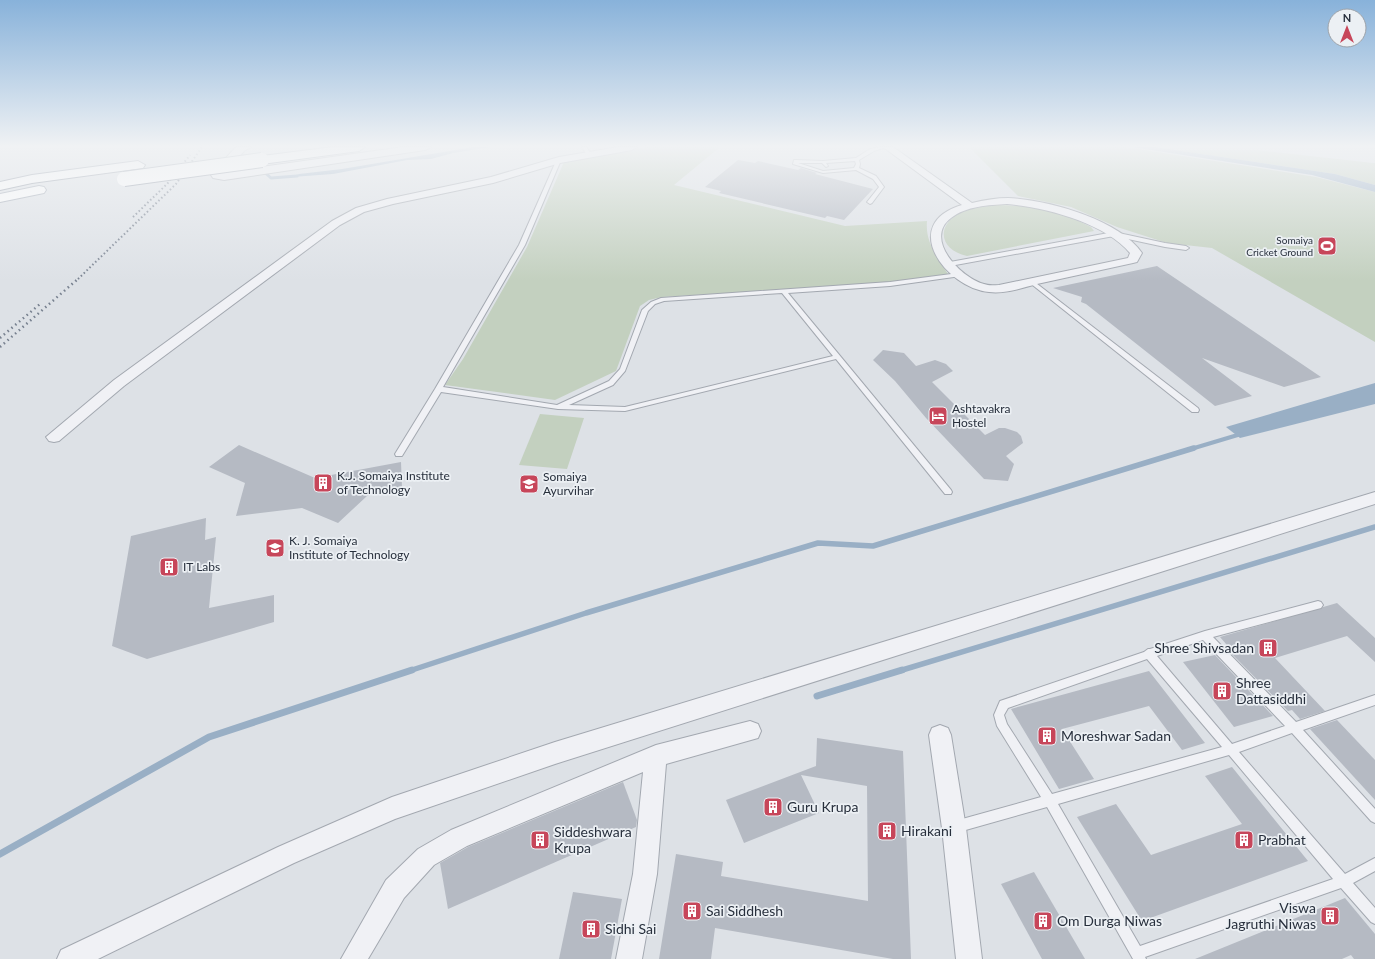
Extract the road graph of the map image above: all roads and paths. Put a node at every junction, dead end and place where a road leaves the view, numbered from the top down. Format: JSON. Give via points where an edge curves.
{"nodes":[{"id":1,"x":16,"y":192,"type":"edge"},
{"id":2,"x":435,"y":192,"type":"edge"},
{"id":3,"x":545,"y":192,"type":"edge"},
{"id":4,"x":878,"y":192,"type":"edge"},
{"id":5,"x":950,"y":192,"type":"edge"},
{"id":6,"x":967,"y":192,"type":"edge"},
{"id":7,"x":0,"y":198,"type":"edge"},
{"id":8,"x":870,"y":202,"type":"dead end"},
{"id":9,"x":983,"y":203,"type":"junction"},
{"id":10,"x":970,"y":206,"type":"junction"},
{"id":11,"x":1114,"y":234,"type":"junction"},
{"id":12,"x":1186,"y":248,"type":"dead end"},
{"id":13,"x":950,"y":264,"type":"junction"},
{"id":14,"x":959,"y":275,"type":"junction"},
{"id":15,"x":1032,"y":282,"type":"junction"},
{"id":16,"x":784,"y":291,"type":"junction"},
{"id":17,"x":838,"y":357,"type":"junction"},
{"id":18,"x":439,"y":389,"type":"junction"},
{"id":19,"x":558,"y":407,"type":"junction"},
{"id":20,"x":1195,"y":410,"type":"dead end"},
{"id":21,"x":54,"y":437,"type":"dead end"},
{"id":22,"x":399,"y":454,"type":"dead end"},
{"id":23,"x":948,"y":492,"type":"dead end"},
{"id":24,"x":1375,"y":498,"type":"edge"},
{"id":25,"x":1318,"y":605,"type":"dead end"},
{"id":26,"x":1205,"y":635,"type":"junction"},
{"id":27,"x":1148,"y":653,"type":"junction"},
{"id":28,"x":1375,"y":700,"type":"edge"},
{"id":29,"x":1295,"y":729,"type":"junction"},
{"id":30,"x":750,"y":731,"type":"dead end"},
{"id":31,"x":940,"y":735,"type":"dead end"},
{"id":32,"x":1229,"y":750,"type":"junction"},
{"id":33,"x":656,"y":756,"type":"junction"},
{"id":34,"x":1050,"y":801,"type":"junction"},
{"id":35,"x":1375,"y":816,"type":"edge"},
{"id":36,"x":954,"y":828,"type":"junction"},
{"id":37,"x":1375,"y":864,"type":"edge"},
{"id":38,"x":1344,"y":881,"type":"junction"},
{"id":39,"x":1375,"y":918,"type":"edge"},
{"id":40,"x":1138,"y":956,"type":"edge"},
{"id":41,"x":70,"y":959,"type":"edge"},
{"id":42,"x":354,"y":959,"type":"edge"},
{"id":43,"x":629,"y":959,"type":"edge"},
{"id":44,"x":969,"y":959,"type":"edge"}],
"edges":[{"from":1,"to":7,"type":"main road"},
{"from":2,"to":21,"type":"street","via":[[360,210],[336,223],[119,383]]},
{"from":3,"to":18,"type":"lane","via":[[522,245]]},
{"from":4,"to":8,"type":"lane"},
{"from":5,"to":10,"type":"street"},
{"from":6,"to":9,"type":"street"},
{"from":9,"to":10,"type":"street"},
{"from":9,"to":11,"type":"street","via":[[1027,202],[1054,208],[1088,219]]},
{"from":10,"to":13,"type":"street","via":[[948,214],[936,229],[936,244]]},
{"from":11,"to":12,"type":"lane"},
{"from":11,"to":13,"type":"lane"},
{"from":11,"to":15,"type":"street","via":[[1130,244],[1136,252],[1133,260]]},
{"from":13,"to":14,"type":"street"},
{"from":14,"to":15,"type":"street","via":[[975,285],[988,289]]},
{"from":14,"to":16,"type":"lane","via":[[890,284]]},
{"from":15,"to":20,"type":"lane"},
{"from":16,"to":17,"type":"lane"},
{"from":16,"to":19,"type":"lane","via":[[652,303],[645,310],[623,370],[611,383]]},
{"from":17,"to":19,"type":"lane","via":[[625,409]]},
{"from":17,"to":23,"type":"lane"},
{"from":18,"to":19,"type":"lane"},
{"from":18,"to":22,"type":"lane"},
{"from":24,"to":41,"type":"street","via":[[555,753],[392,808],[286,855]]},
{"from":25,"to":26,"type":"lane"},
{"from":26,"to":27,"type":"lane"},
{"from":26,"to":29,"type":"lane"},
{"from":27,"to":32,"type":"lane"},
{"from":27,"to":34,"type":"lane","via":[[1004,704],[999,715],[1002,726]]},
{"from":28,"to":29,"type":"lane"},
{"from":29,"to":32,"type":"lane"},
{"from":29,"to":35,"type":"lane"},
{"from":30,"to":33,"type":"street"},
{"from":31,"to":36,"type":"street"},
{"from":32,"to":34,"type":"lane"},
{"from":32,"to":38,"type":"lane"},
{"from":33,"to":42,"type":"street","via":[[459,838],[426,857],[395,889]]},
{"from":33,"to":43,"type":"street","via":[[645,874]]},
{"from":34,"to":36,"type":"lane"},
{"from":34,"to":40,"type":"lane"},
{"from":36,"to":44,"type":"street"},
{"from":37,"to":38,"type":"lane"},
{"from":38,"to":39,"type":"lane"},
{"from":38,"to":40,"type":"lane"}]}
